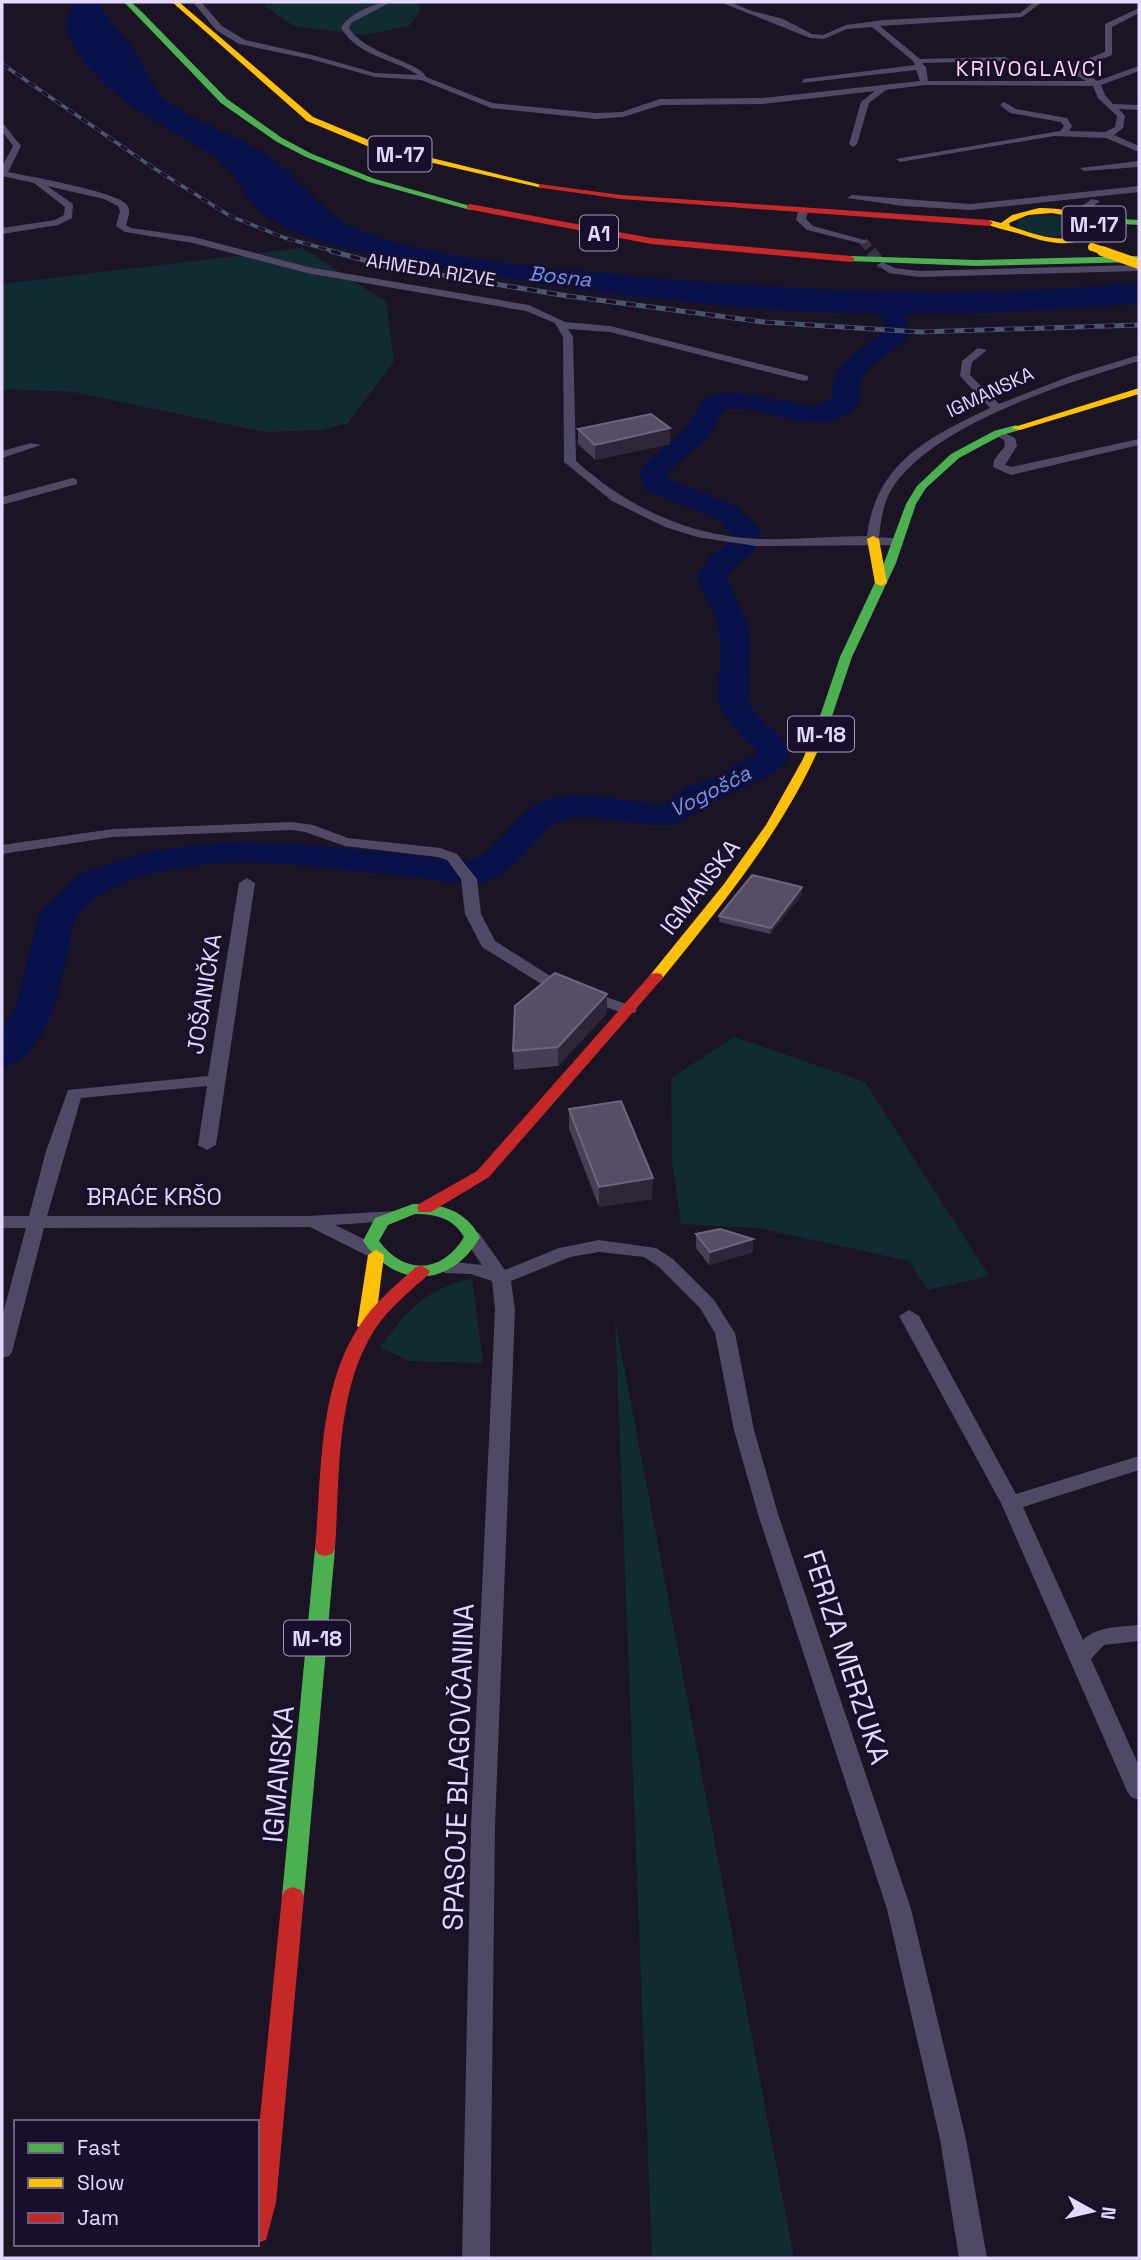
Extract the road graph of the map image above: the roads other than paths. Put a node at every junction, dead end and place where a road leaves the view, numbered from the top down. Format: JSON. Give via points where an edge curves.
{"nodes":[{"id":1,"x":127,"y":2,"type":"edge"},
{"id":2,"x":149,"y":2,"type":"edge"},
{"id":3,"x":175,"y":2,"type":"edge"},
{"id":4,"x":197,"y":2,"type":"edge"},
{"id":5,"x":387,"y":2,"type":"edge"},
{"id":6,"x":724,"y":2,"type":"edge"},
{"id":7,"x":1038,"y":2,"type":"edge"},
{"id":8,"x":1139,"y":10,"type":"edge"},
{"id":9,"x":206,"y":20,"type":"junction"},
{"id":10,"x":175,"y":24,"type":"dead end"},
{"id":11,"x":874,"y":25,"type":"junction"},
{"id":12,"x":1005,"y":59,"type":"dead end"},
{"id":13,"x":919,"y":64,"type":"junction"},
{"id":14,"x":1139,"y":68,"type":"edge"},
{"id":15,"x":422,"y":78,"type":"junction"},
{"id":16,"x":804,"y":81,"type":"dead end"},
{"id":17,"x":925,"y":83,"type":"junction"},
{"id":18,"x":1096,"y":84,"type":"junction"},
{"id":19,"x":882,"y":90,"type":"junction"},
{"id":20,"x":1004,"y":105,"type":"dead end"},
{"id":21,"x":1111,"y":106,"type":"junction"},
{"id":22,"x":1139,"y":107,"type":"edge"},
{"id":23,"x":271,"y":115,"type":"dead end"},
{"id":24,"x":2,"y":125,"type":"edge"},
{"id":25,"x":1063,"y":133,"type":"junction"},
{"id":26,"x":1107,"y":135,"type":"junction"},
{"id":27,"x":853,"y":144,"type":"dead end"},
{"id":28,"x":1139,"y":149,"type":"edge"},
{"id":29,"x":900,"y":159,"type":"dead end"},
{"id":30,"x":1139,"y":164,"type":"edge"},
{"id":31,"x":1084,"y":168,"type":"dead end"},
{"id":32,"x":2,"y":173,"type":"edge"},
{"id":33,"x":37,"y":180,"type":"junction"},
{"id":34,"x":1139,"y":189,"type":"edge"},
{"id":35,"x":852,"y":198,"type":"dead end"},
{"id":36,"x":1139,"y":198,"type":"edge"},
{"id":37,"x":1095,"y":201,"type":"junction"},
{"id":38,"x":1047,"y":211,"type":"junction"},
{"id":39,"x":803,"y":212,"type":"junction"},
{"id":40,"x":1008,"y":223,"type":"junction"},
{"id":41,"x":1136,"y":225,"type":"edge"},
{"id":42,"x":2,"y":231,"type":"edge"},
{"id":43,"x":1096,"y":236,"type":"junction"},
{"id":44,"x":863,"y":241,"type":"tunnel mouth"},
{"id":45,"x":1139,"y":250,"type":"edge"},
{"id":46,"x":1139,"y":263,"type":"edge"},
{"id":47,"x":882,"y":265,"type":"tunnel mouth"},
{"id":48,"x":563,"y":325,"type":"junction"},
{"id":49,"x":982,"y":350,"type":"dead end"},
{"id":50,"x":1139,"y":358,"type":"edge"},
{"id":51,"x":804,"y":378,"type":"dead end"},
{"id":52,"x":1139,"y":391,"type":"edge"},
{"id":53,"x":998,"y":410,"type":"junction"},
{"id":54,"x":998,"y":433,"type":"junction"},
{"id":55,"x":1139,"y":443,"type":"edge"},
{"id":56,"x":35,"y":445,"type":"dead end"},
{"id":57,"x":2,"y":455,"type":"edge"},
{"id":58,"x":73,"y":482,"type":"dead end"},
{"id":59,"x":2,"y":500,"type":"edge"},
{"id":60,"x":873,"y":539,"type":"junction"},
{"id":61,"x":899,"y":542,"type":"junction"},
{"id":62,"x":881,"y":583,"type":"junction"},
{"id":63,"x":2,"y":850,"type":"edge"},
{"id":64,"x":247,"y":883,"type":"dead end"},
{"id":65,"x":629,"y":1010,"type":"junction"},
{"id":66,"x":216,"y":1080,"type":"junction"},
{"id":67,"x":207,"y":1145,"type":"dead end"},
{"id":68,"x":483,"y":1174,"type":"junction"},
{"id":69,"x":425,"y":1208,"type":"junction"},
{"id":70,"x":392,"y":1215,"type":"junction"},
{"id":71,"x":472,"y":1218,"type":"junction"},
{"id":72,"x":37,"y":1221,"type":"junction"},
{"id":73,"x":2,"y":1222,"type":"edge"},
{"id":74,"x":307,"y":1222,"type":"junction"},
{"id":75,"x":375,"y":1253,"type":"junction"},
{"id":76,"x":445,"y":1267,"type":"junction"},
{"id":77,"x":422,"y":1271,"type":"junction"},
{"id":78,"x":501,"y":1278,"type":"junction"},
{"id":79,"x":909,"y":1316,"type":"dead end"},
{"id":80,"x":366,"y":1326,"type":"junction"},
{"id":81,"x":2,"y":1352,"type":"edge"},
{"id":82,"x":1139,"y":1463,"type":"edge"},
{"id":83,"x":1011,"y":1503,"type":"junction"},
{"id":84,"x":1139,"y":1633,"type":"edge"},
{"id":85,"x":1080,"y":1657,"type":"junction"},
{"id":86,"x":1139,"y":1791,"type":"edge"},
{"id":87,"x":259,"y":2224,"type":"edge"},
{"id":88,"x":476,"y":2258,"type":"edge"},
{"id":89,"x":973,"y":2258,"type":"edge"}],
"edges":[{"from":1,"to":46,"type":"main road","number":"A1","via":[[192,65],[208,87],[272,136],[350,172],[463,206],[596,233],[770,254],[968,263]]},
{"from":2,"to":10,"type":"main road"},
{"from":3,"to":9,"type":"main road","number":"M-17"},
{"from":4,"to":9,"type":"street"},
{"from":5,"to":15,"type":"street","via":[[348,22],[348,34],[377,55],[418,71]]},
{"from":6,"to":11,"type":"street","via":[[810,36]]},
{"from":7,"to":11,"type":"street","via":[[1021,15]]},
{"from":8,"to":18,"type":"street","via":[[1108,26],[1109,53],[1075,67],[1083,79]]},
{"from":9,"to":15,"type":"street","via":[[252,46],[375,75]]},
{"from":9,"to":39,"type":"main road","number":"M-17","via":[[310,119],[380,148],[493,177],[570,190]]},
{"from":11,"to":13,"type":"street"},
{"from":12,"to":13,"type":"street"},
{"from":13,"to":16,"type":"street"},
{"from":13,"to":17,"type":"street"},
{"from":14,"to":18,"type":"street"},
{"from":15,"to":19,"type":"street","via":[[491,105],[586,116],[623,114],[660,102],[741,102]]},
{"from":17,"to":18,"type":"street"},
{"from":17,"to":19,"type":"street"},
{"from":18,"to":21,"type":"street"},
{"from":19,"to":27,"type":"street","via":[[865,102]]},
{"from":20,"to":25,"type":"street","via":[[1013,111],[1064,120],[1068,126]]},
{"from":21,"to":22,"type":"street"},
{"from":21,"to":26,"type":"street","via":[[1122,124]]},
{"from":23,"to":45,"type":"main road","number":"A1","via":[[301,136],[342,155],[433,187],[659,232],[921,253]]},
{"from":24,"to":32,"type":"street","via":[[17,146]]},
{"from":25,"to":26,"type":"street"},
{"from":25,"to":29,"type":"street"},
{"from":26,"to":28,"type":"street"},
{"from":30,"to":31,"type":"street"},
{"from":32,"to":33,"type":"street","name":"AHMEDA RIZVE"},
{"from":33,"to":42,"type":"street","via":[[70,206],[69,216]]},
{"from":33,"to":48,"type":"street","name":"AHMEDA RIZVE","via":[[122,204],[121,226],[128,230],[194,240],[307,270],[492,299],[545,313]]},
{"from":34,"to":35,"type":"street","via":[[989,206]]},
{"from":36,"to":37,"type":"street"},
{"from":37,"to":38,"type":"street"},
{"from":37,"to":43,"type":"street","via":[[1083,209]]},
{"from":38,"to":40,"type":"main road","number":"M-17","via":[[1024,213]]},
{"from":38,"to":43,"type":"main road","number":"M-17"},
{"from":39,"to":40,"type":"main road","number":"M-17"},
{"from":39,"to":44,"type":"street","via":[[801,220],[810,228]]},
{"from":40,"to":43,"type":"main road","number":"M-17","via":[[1032,238]]},
{"from":41,"to":43,"type":"main road"},
{"from":43,"to":46,"type":"main road","number":"M-17","bridge":true},
{"from":46,"to":47,"type":"street","via":[[919,274]]},
{"from":48,"to":51,"type":"street","via":[[610,329]]},
{"from":48,"to":60,"type":"street","via":[[570,359],[570,462],[589,481],[679,529],[763,543]]},
{"from":49,"to":53,"type":"street","via":[[967,361],[965,376]]},
{"from":50,"to":53,"type":"street","name":"IGMANSKA","via":[[1075,377]]},
{"from":52,"to":54,"type":"main road","number":"M-18"},
{"from":53,"to":60,"type":"street","name":"IGMANSKA","via":[[938,440],[906,464],[878,504]]},
{"from":54,"to":55,"type":"street","via":[[1009,438],[1011,446],[999,467],[1011,471]]},
{"from":54,"to":61,"type":"main road","number":"M-18","via":[[955,456],[922,486],[911,503]]},
{"from":56,"to":57,"type":"street"},
{"from":58,"to":59,"type":"street"},
{"from":60,"to":61,"type":"street"},
{"from":60,"to":62,"type":"main road"},
{"from":61,"to":62,"type":"main road","number":"M-18"},
{"from":62,"to":65,"type":"main road","name":"IGMANSKA","number":"M-18","via":[[846,657],[811,761],[782,817]]},
{"from":63,"to":65,"type":"street","via":[[113,833],[291,826],[363,845],[440,853],[457,862],[469,879],[473,914],[488,944],[549,982]]},
{"from":64,"to":66,"type":"street","name":"JOŠANIČKA"},
{"from":65,"to":68,"type":"main road","name":"IGMANSKA","number":"M-18"},
{"from":66,"to":67,"type":"street"},
{"from":66,"to":72,"type":"street","name":"JOŠANIČKA","via":[[74,1094]]},
{"from":68,"to":69,"type":"main road","name":"IGMANSKA","number":"M-18"},
{"from":68,"to":71,"type":"main road","name":"IGMANSKA","number":"M-18"},
{"from":69,"to":70,"type":"main road","number":"M-18"},
{"from":69,"to":71,"type":"main road","number":"M-18"},
{"from":70,"to":74,"type":"street"},
{"from":70,"to":75,"type":"main road","number":"M-18","via":[[374,1231]]},
{"from":71,"to":76,"type":"main road","number":"M-18","via":[[466,1254]]},
{"from":71,"to":78,"type":"street"},
{"from":72,"to":73,"type":"street","name":"BRAĆE KRŠO"},
{"from":72,"to":74,"type":"street","name":"BRAĆE KRŠO"},
{"from":72,"to":81,"type":"street","name":"JOŠANIČKA"},
{"from":74,"to":75,"type":"street","via":[[326,1226]]},
{"from":75,"to":77,"type":"main road","via":[[388,1264]]},
{"from":75,"to":80,"type":"main road","name":"IGMANSKA","number":"M-18"},
{"from":76,"to":77,"type":"main road"},
{"from":76,"to":78,"type":"street","via":[[457,1265]]},
{"from":77,"to":80,"type":"main road","name":"IGMANSKA","number":"M-18"},
{"from":78,"to":88,"type":"street","name":"SPASOJE BLAGOVČANINA","via":[[505,1310],[483,1826]]},
{"from":78,"to":89,"type":"street","name":"FERIZA MERZUKA","via":[[566,1252],[599,1246],[649,1252],[666,1262],[707,1304],[725,1333],[744,1430],[768,1514],[899,1909],[953,2139]]},
{"from":79,"to":83,"type":"street"},
{"from":80,"to":87,"type":"main road","name":"IGMANSKA","number":"M-18","via":[[350,1356],[335,1433]]},
{"from":82,"to":83,"type":"street"},
{"from":83,"to":85,"type":"street"},
{"from":84,"to":85,"type":"street","via":[[1098,1638]]},
{"from":85,"to":86,"type":"street"}]}
